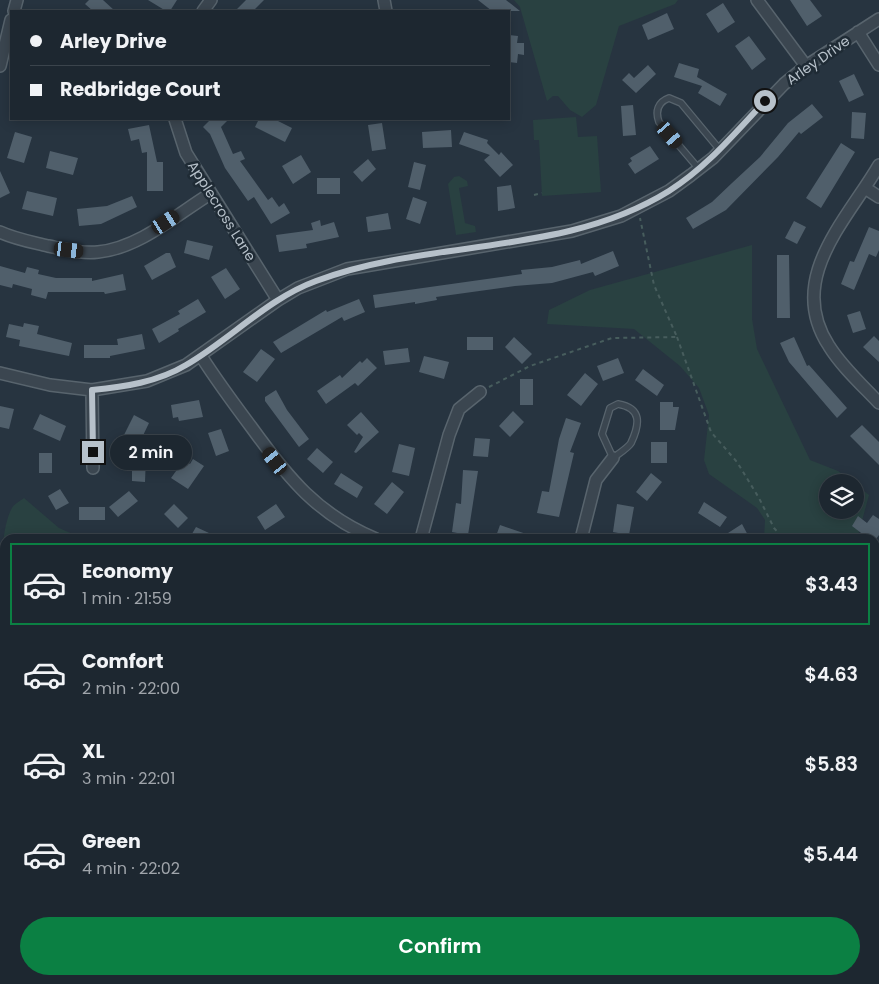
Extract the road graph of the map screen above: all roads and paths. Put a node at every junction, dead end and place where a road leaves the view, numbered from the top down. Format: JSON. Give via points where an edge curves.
{"nodes":[{"id":1,"x":757,"y":0,"type":"edge"},
{"id":2,"x":879,"y":19,"type":"edge"},
{"id":3,"x":10,"y":25,"type":"edge"},
{"id":4,"x":858,"y":32,"type":"junction"},
{"id":5,"x":879,"y":65,"type":"edge"},
{"id":6,"x":0,"y":66,"type":"edge"},
{"id":7,"x":806,"y":66,"type":"junction"},
{"id":8,"x":175,"y":120,"type":"edge"},
{"id":9,"x":720,"y":150,"type":"junction"},
{"id":10,"x":879,"y":165,"type":"edge"},
{"id":11,"x":699,"y":169,"type":"junction"},
{"id":12,"x":865,"y":188,"type":"junction"},
{"id":13,"x":210,"y":194,"type":"junction"},
{"id":14,"x":542,"y":194,"type":"dead end"},
{"id":15,"x":534,"y":195,"type":"dead end"},
{"id":16,"x":879,"y":197,"type":"edge"},
{"id":17,"x":638,"y":208,"type":"junction"},
{"id":18,"x":0,"y":232,"type":"edge"},
{"id":19,"x":278,"y":300,"type":"junction"},
{"id":20,"x":677,"y":337,"type":"junction"},
{"id":21,"x":201,"y":356,"type":"junction"},
{"id":22,"x":0,"y":373,"type":"edge"},
{"id":23,"x":92,"y":390,"type":"junction"},
{"id":24,"x":480,"y":392,"type":"joint"},
{"id":25,"x":879,"y":404,"type":"edge"},
{"id":26,"x":613,"y":458,"type":"junction"},
{"id":27,"x":93,"y":468,"type":"dead end"},
{"id":28,"x":367,"y":534,"type":"edge"},
{"id":29,"x":422,"y":534,"type":"edge"},
{"id":30,"x":582,"y":534,"type":"edge"},
{"id":31,"x":779,"y":534,"type":"edge"}],
"edges":[{"from":1,"to":7,"type":"street"},
{"from":2,"to":4,"type":"street","name":"Arley Drive"},
{"from":3,"to":6,"type":"street"},
{"from":4,"to":5,"type":"street"},
{"from":4,"to":7,"type":"street","name":"Arley Drive"},
{"from":7,"to":9,"type":"street","name":"Arley Drive","via":[[765,101]]},
{"from":8,"to":13,"type":"street","name":"Applecross Lane","via":[[186,153]]},
{"from":9,"to":11,"type":"street","name":"Arley Drive"},
{"from":9,"to":11,"type":"lane","via":[[681,103],[669,98],[664,100],[658,107],[658,122]]},
{"from":10,"to":12,"type":"street"},
{"from":11,"to":17,"type":"street","name":"Arley Drive"},
{"from":12,"to":16,"type":"street"},
{"from":12,"to":25,"type":"street","via":[[824,250],[814,295],[817,320],[827,344]]},
{"from":13,"to":18,"type":"street","via":[[151,231],[108,250],[69,250]]},
{"from":13,"to":19,"type":"street","name":"Applecross Lane"},
{"from":14,"to":15,"type":"path"},
{"from":17,"to":19,"type":"street","name":"Arley Drive","via":[[572,231],[347,270],[298,288]]},
{"from":17,"to":20,"type":"path","via":[[654,285]]},
{"from":19,"to":21,"type":"street","name":"Arley Drive"},
{"from":20,"to":24,"type":"path","via":[[612,338],[530,366]]},
{"from":20,"to":31,"type":"path","via":[[711,432],[737,462]]},
{"from":21,"to":23,"type":"street","name":"Arley Drive","via":[[178,370],[147,382]]},
{"from":21,"to":28,"type":"street","via":[[267,450],[300,490],[326,512]]},
{"from":22,"to":23,"type":"street","name":"Arley Drive","via":[[50,385]]},
{"from":23,"to":27,"type":"street"},
{"from":24,"to":29,"type":"street","via":[[459,409],[448,435]]},
{"from":26,"to":26,"type":"lane","via":[[602,434],[610,408],[618,404],[630,406],[636,411],[637,418],[630,444]]},
{"from":26,"to":30,"type":"street","via":[[596,480]]}]}
